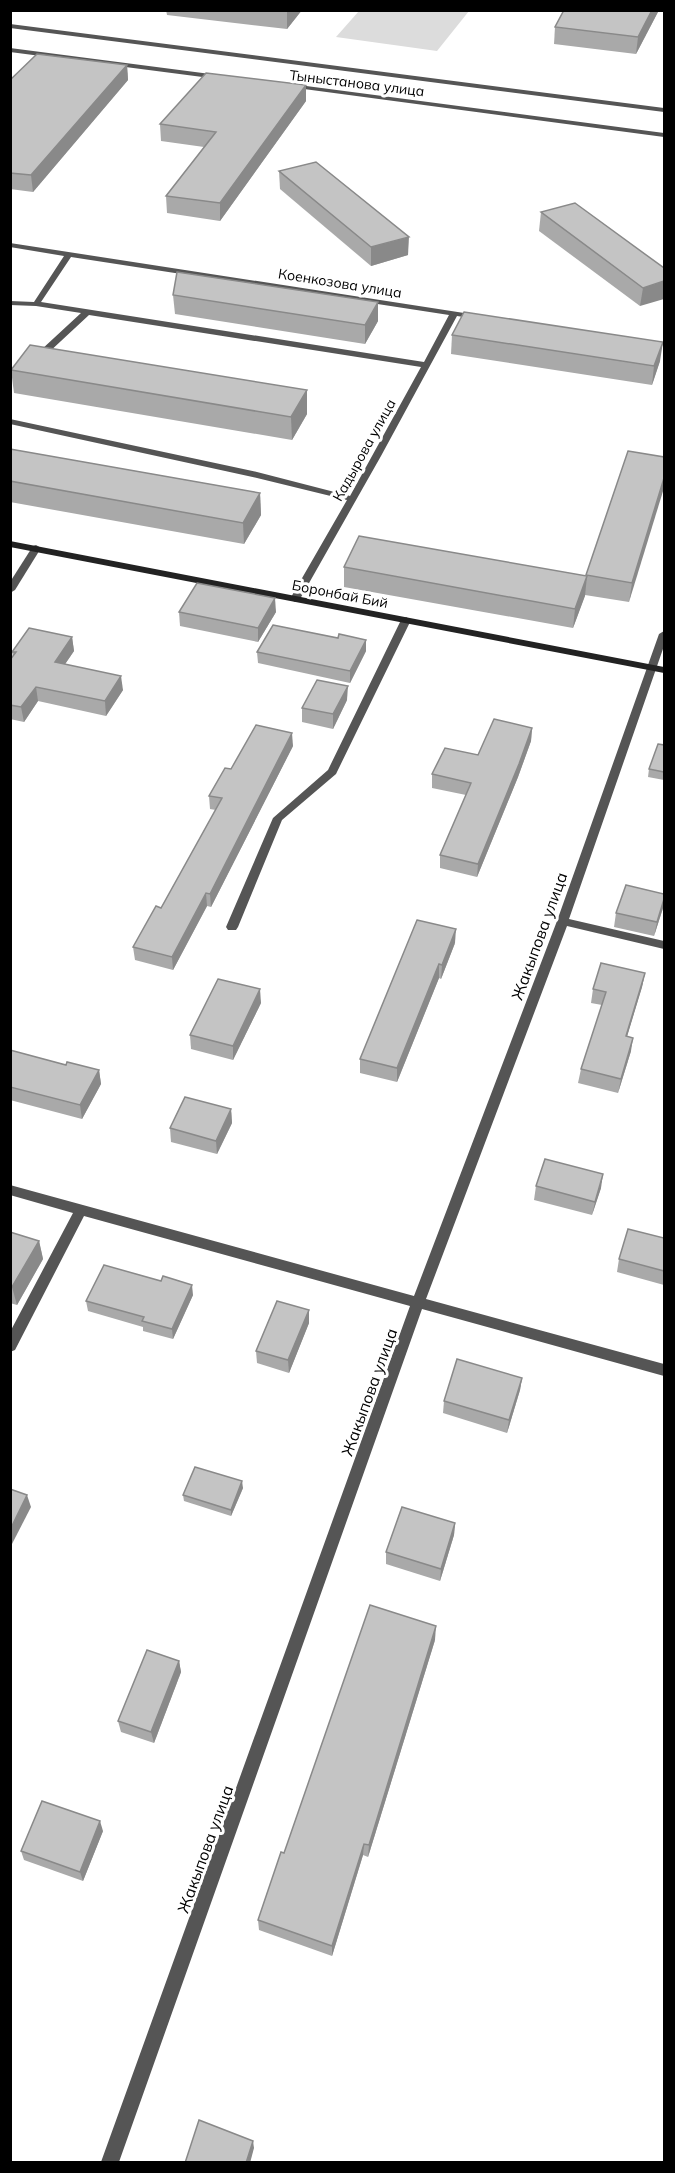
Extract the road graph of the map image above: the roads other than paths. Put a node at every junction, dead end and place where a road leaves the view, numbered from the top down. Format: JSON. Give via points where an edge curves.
{"nodes":[{"id":1,"x":10,"y":26,"type":"edge"},
{"id":2,"x":10,"y":50,"type":"edge"},
{"id":3,"x":225,"y":78,"type":"edge"},
{"id":4,"x":284,"y":86,"type":"edge"},
{"id":5,"x":664,"y":110,"type":"edge"},
{"id":6,"x":664,"y":135,"type":"edge"},
{"id":7,"x":10,"y":245,"type":"edge"},
{"id":8,"x":69,"y":254,"type":"junction"},
{"id":9,"x":10,"y":303,"type":"edge"},
{"id":10,"x":36,"y":304,"type":"junction"},
{"id":11,"x":87,"y":312,"type":"junction"},
{"id":12,"x":454,"y":314,"type":"junction"},
{"id":13,"x":489,"y":319,"type":"edge"},
{"id":14,"x":426,"y":365,"type":"junction"},
{"id":15,"x":10,"y":376,"type":"edge"},
{"id":16,"x":10,"y":421,"type":"edge"},
{"id":17,"x":353,"y":499,"type":"junction"},
{"id":18,"x":10,"y":544,"type":"edge"},
{"id":19,"x":36,"y":549,"type":"junction"},
{"id":20,"x":10,"y":590,"type":"edge"},
{"id":21,"x":295,"y":599,"type":"junction"},
{"id":22,"x":406,"y":620,"type":"junction"},
{"id":23,"x":664,"y":634,"type":"edge"},
{"id":24,"x":659,"y":669,"type":"edge"},
{"id":25,"x":563,"y":921,"type":"junction"},
{"id":26,"x":232,"y":927,"type":"dead end"},
{"id":27,"x":664,"y":945,"type":"edge"},
{"id":28,"x":10,"y":1190,"type":"edge"},
{"id":29,"x":81,"y":1210,"type":"junction"},
{"id":30,"x":418,"y":1302,"type":"junction"},
{"id":31,"x":10,"y":1346,"type":"edge"},
{"id":32,"x":664,"y":1370,"type":"edge"},
{"id":33,"x":110,"y":2163,"type":"edge"}],
"edges":[{"from":1,"to":5,"type":"street","name":"Тыныстанова улица"},
{"from":2,"to":3,"type":"street"},
{"from":4,"to":6,"type":"street","name":"Тыныстанова улица"},
{"from":7,"to":8,"type":"street","name":"Коенкозова улица"},
{"from":8,"to":10,"type":"street"},
{"from":8,"to":12,"type":"street","name":"Коенкозова улица"},
{"from":9,"to":10,"type":"street"},
{"from":10,"to":11,"type":"street"},
{"from":11,"to":14,"type":"street"},
{"from":11,"to":15,"type":"street","via":[[44,352]]},
{"from":12,"to":13,"type":"street","name":"Коенкозова улица"},
{"from":12,"to":14,"type":"street","name":"Кадырова улица"},
{"from":14,"to":17,"type":"street","name":"Кадырова улица"},
{"from":16,"to":17,"type":"street"},
{"from":17,"to":21,"type":"street","name":"Кадырова улица"},
{"from":18,"to":19,"type":"street","name":"Боронбай Бий"},
{"from":19,"to":20,"type":"street"},
{"from":19,"to":21,"type":"street","name":"Боронбай Бий"},
{"from":21,"to":22,"type":"street","name":"Боронбай Бий"},
{"from":22,"to":24,"type":"street","name":"Боронбай Бий"},
{"from":22,"to":26,"type":"street","via":[[332,772],[278,818]]},
{"from":23,"to":24,"type":"street","name":"Жакыпова улица"},
{"from":24,"to":25,"type":"street","name":"Жакыпова улица"},
{"from":25,"to":27,"type":"street"},
{"from":25,"to":30,"type":"street","name":"Жакыпова улица"},
{"from":28,"to":29,"type":"street"},
{"from":29,"to":30,"type":"street"},
{"from":29,"to":31,"type":"street"},
{"from":30,"to":32,"type":"street"},
{"from":30,"to":33,"type":"street","name":"Жакыпова улица"}]}
